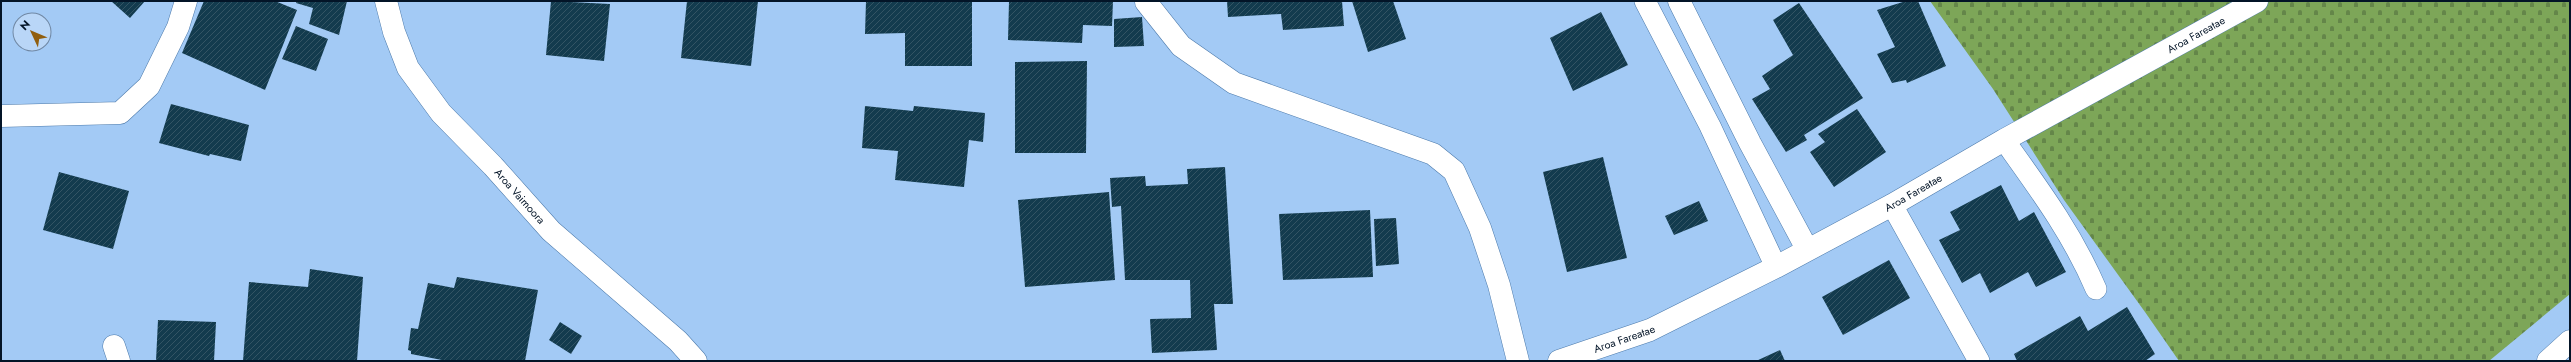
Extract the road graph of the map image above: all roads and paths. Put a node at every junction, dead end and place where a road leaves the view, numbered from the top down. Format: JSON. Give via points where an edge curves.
{"nodes":[{"id":1,"x":186,"y":1,"type":"edge"},
{"id":2,"x":386,"y":1,"type":"edge"},
{"id":3,"x":1645,"y":1,"type":"edge"},
{"id":4,"x":1679,"y":1,"type":"edge"},
{"id":5,"x":2257,"y":1,"type":"edge"},
{"id":6,"x":1146,"y":2,"type":"dead end"},
{"id":7,"x":1,"y":116,"type":"edge"},
{"id":8,"x":2004,"y":140,"type":"junction"},
{"id":9,"x":1892,"y":205,"type":"junction"},
{"id":10,"x":1807,"y":249,"type":"junction"},
{"id":11,"x":1776,"y":267,"type":"junction"},
{"id":12,"x":2096,"y":289,"type":"dead end"},
{"id":13,"x":2570,"y":341,"type":"edge"},
{"id":14,"x":696,"y":361,"type":"edge"},
{"id":15,"x":1518,"y":361,"type":"edge"},
{"id":16,"x":1559,"y":361,"type":"edge"},
{"id":17,"x":1979,"y":361,"type":"edge"},
{"id":18,"x":2548,"y":361,"type":"edge"}],
"edges":[{"from":1,"to":7,"type":"street","via":[[178,27],[149,86],[120,113]]},
{"from":2,"to":14,"type":"street","name":"Aroa Vaimoora","via":[[394,32],[408,68],[441,113],[551,231],[678,341]]},
{"from":3,"to":11,"type":"lane","via":[[1710,126]]},
{"from":4,"to":10,"type":"street","via":[[1750,143]]},
{"from":5,"to":8,"type":"street","name":"Aroa Fareatae"},
{"from":6,"to":15,"type":"street","via":[[1181,46],[1234,83],[1433,154],[1454,171],[1480,228],[1499,285]]},
{"from":8,"to":9,"type":"street","name":"Aroa Fareatae"},
{"from":8,"to":12,"type":"lane","via":[[2045,196],[2080,252]]},
{"from":9,"to":10,"type":"street","name":"Aroa Fareatae"},
{"from":9,"to":17,"type":"lane"},
{"from":10,"to":11,"type":"street","name":"Aroa Fareatae"},
{"from":11,"to":16,"type":"street","name":"Aroa Fareatae","via":[[1650,330]]},
{"from":13,"to":18,"type":"street"}]}
